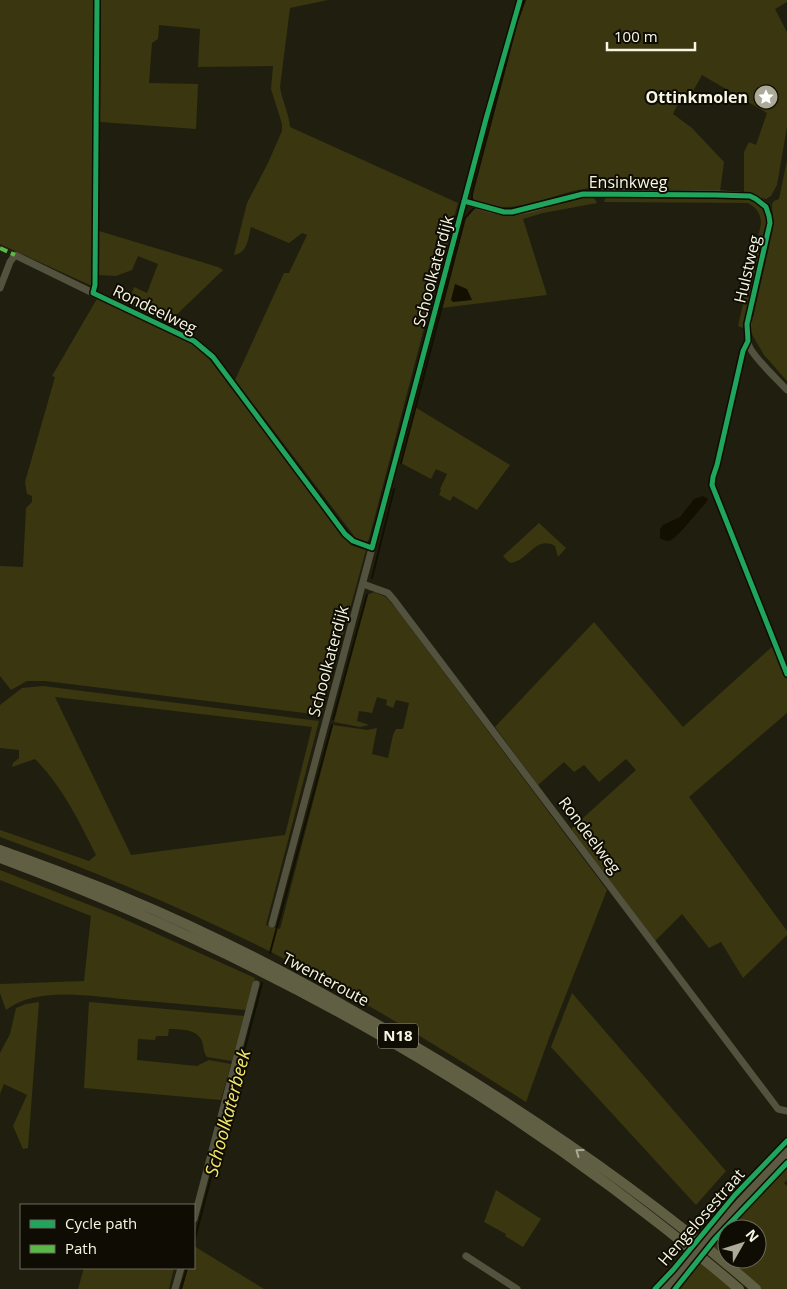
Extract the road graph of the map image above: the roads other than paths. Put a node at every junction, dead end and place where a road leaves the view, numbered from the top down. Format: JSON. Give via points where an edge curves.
{"nodes":[{"id":1,"x":97,"y":0,"type":"edge"},
{"id":2,"x":520,"y":0,"type":"edge"},
{"id":3,"x":464,"y":201,"type":"junction"},
{"id":4,"x":763,"y":204,"type":"joint"},
{"id":5,"x":0,"y":288,"type":"edge"},
{"id":6,"x":93,"y":293,"type":"junction"},
{"id":7,"x":787,"y":390,"type":"edge"},
{"id":8,"x":372,"y":548,"type":"junction"},
{"id":9,"x":364,"y":584,"type":"junction"},
{"id":10,"x":0,"y":850,"type":"edge"},
{"id":11,"x":0,"y":858,"type":"edge"},
{"id":12,"x":272,"y":924,"type":"dead end"},
{"id":13,"x":256,"y":984,"type":"dead end"},
{"id":14,"x":787,"y":1111,"type":"edge"},
{"id":15,"x":787,"y":1152,"type":"edge"},
{"id":16,"x":195,"y":1215,"type":"edge"},
{"id":17,"x":466,"y":1256,"type":"dead end"},
{"id":18,"x":181,"y":1269,"type":"edge"},
{"id":19,"x":175,"y":1289,"type":"edge"},
{"id":20,"x":517,"y":1289,"type":"edge"},
{"id":21,"x":664,"y":1289,"type":"edge"},
{"id":22,"x":739,"y":1289,"type":"edge"},
{"id":23,"x":756,"y":1289,"type":"edge"}],
"edges":[{"from":1,"to":6,"type":"street","name":"Rondeelweg"},
{"from":2,"to":3,"type":"street","name":"Schoolkaterdijk"},
{"from":3,"to":4,"type":"street","name":"Ensinkweg","via":[[504,212],[595,193],[750,196]]},
{"from":3,"to":8,"type":"street","name":"Schoolkaterdijk"},
{"from":4,"to":7,"type":"street","name":"Hulstweg","via":[[770,223],[747,324],[748,341],[754,354]]},
{"from":5,"to":6,"type":"street","via":[[15,255]]},
{"from":6,"to":8,"type":"street","name":"Rondeelweg","via":[[194,341],[207,351],[345,534],[353,541]]},
{"from":8,"to":9,"type":"street","name":"Schoolkaterdijk"},
{"from":9,"to":12,"type":"street","name":"Schoolkaterdijk"},
{"from":9,"to":14,"type":"street","name":"Rondeelweg","via":[[388,593],[394,600],[778,1108]]},
{"from":23,"to":10,"type":"highway","name":"Twenteroute","number":"N18","one_way":true,"via":[[573,1148],[405,1040],[225,943],[125,898]]},
{"from":11,"to":22,"type":"highway","name":"Twenteroute","number":"N18","via":[[66,882],[235,957],[402,1047],[502,1109],[607,1182]]},
{"from":13,"to":16,"type":"street"},
{"from":15,"to":21,"type":"main road","name":"Hengelosestraat","bridge":true},
{"from":17,"to":20,"type":"street"},
{"from":18,"to":19,"type":"street"}]}
